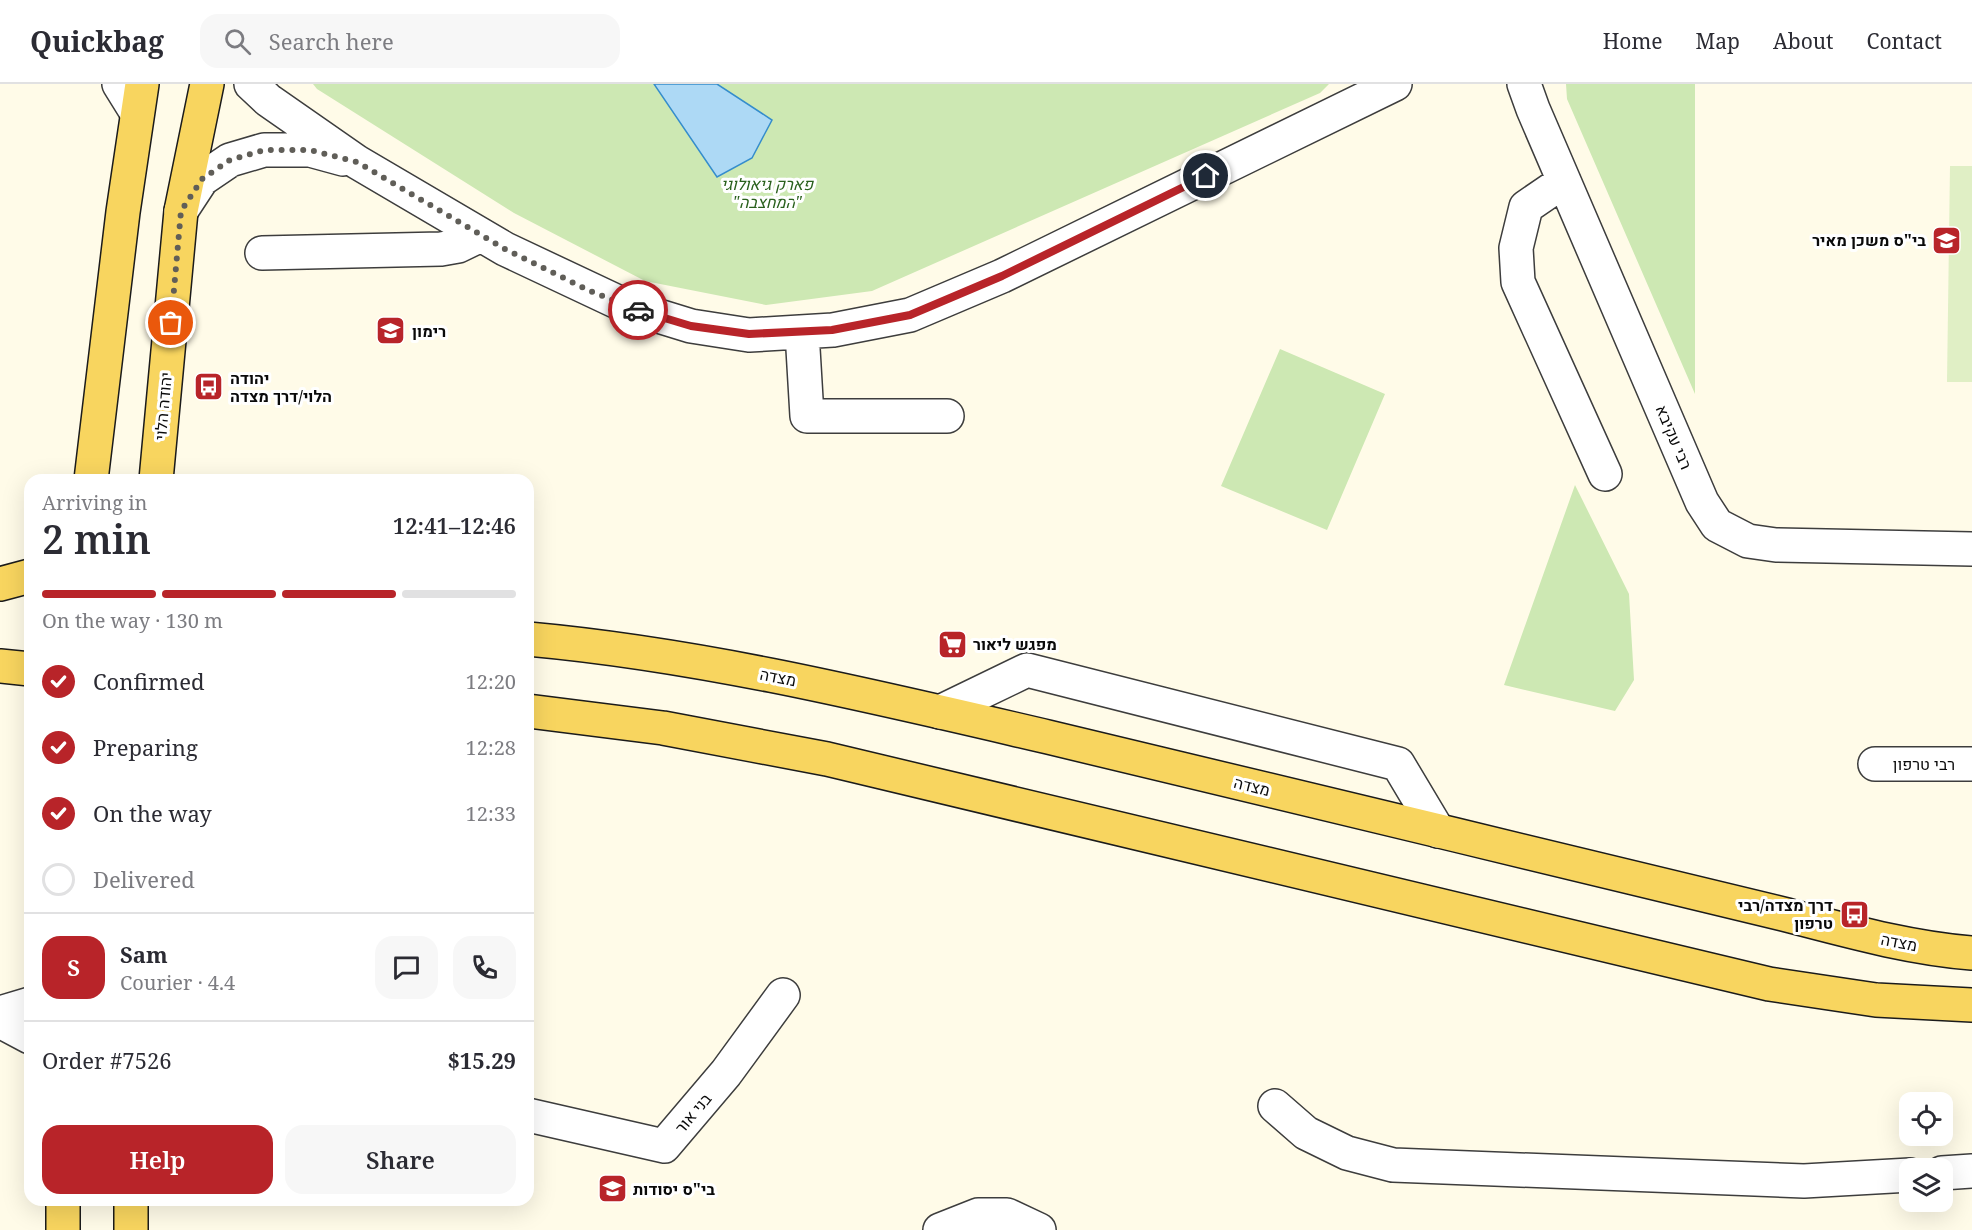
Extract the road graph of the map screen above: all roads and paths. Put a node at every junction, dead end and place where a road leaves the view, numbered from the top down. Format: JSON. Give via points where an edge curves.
{"nodes":[{"id":1,"x":119,"y":84,"type":"edge"},
{"id":2,"x":207,"y":84,"type":"edge"},
{"id":3,"x":250,"y":84,"type":"edge"},
{"id":4,"x":1395,"y":84,"type":"edge"},
{"id":5,"x":1509,"y":84,"type":"edge"},
{"id":6,"x":1363,"y":94,"type":"edge"},
{"id":7,"x":1529,"y":97,"type":"edge"},
{"id":8,"x":139,"y":99,"type":"edge"},
{"id":9,"x":357,"y":162,"type":"junction"},
{"id":10,"x":1564,"y":181,"type":"junction"},
{"id":11,"x":181,"y":211,"type":"junction"},
{"id":12,"x":481,"y":235,"type":"junction"},
{"id":13,"x":262,"y":253,"type":"dead end"},
{"id":14,"x":802,"y":332,"type":"junction"},
{"id":15,"x":947,"y":416,"type":"dead end"},
{"id":16,"x":92,"y":474,"type":"edge"},
{"id":17,"x":157,"y":474,"type":"edge"},
{"id":18,"x":1605,"y":474,"type":"dead end"},
{"id":19,"x":1972,"y":549,"type":"edge"},
{"id":20,"x":24,"y":578,"type":"edge"},
{"id":21,"x":0,"y":584,"type":"edge"},
{"id":22,"x":0,"y":594,"type":"edge"},
{"id":23,"x":24,"y":596,"type":"edge"},
{"id":24,"x":534,"y":640,"type":"edge"},
{"id":25,"x":0,"y":666,"type":"edge"},
{"id":26,"x":24,"y":668,"type":"edge"},
{"id":27,"x":534,"y":712,"type":"edge"},
{"id":28,"x":940,"y":712,"type":"junction"},
{"id":29,"x":1875,"y":764,"type":"dead end"},
{"id":30,"x":1972,"y":764,"type":"edge"},
{"id":31,"x":1438,"y":831,"type":"junction"},
{"id":32,"x":1972,"y":953,"type":"edge"},
{"id":33,"x":783,"y":995,"type":"dead end"},
{"id":34,"x":1972,"y":1005,"type":"edge"},
{"id":35,"x":24,"y":1006,"type":"edge"},
{"id":36,"x":0,"y":1013,"type":"edge"},
{"id":37,"x":0,"y":1021,"type":"edge"},
{"id":38,"x":24,"y":1034,"type":"edge"},
{"id":39,"x":1275,"y":1106,"type":"dead end"},
{"id":40,"x":534,"y":1116,"type":"edge"},
{"id":41,"x":1972,"y":1171,"type":"edge"},
{"id":42,"x":1953,"y":1172,"type":"edge"},
{"id":43,"x":1899,"y":1176,"type":"edge"},
{"id":44,"x":63,"y":1206,"type":"edge"},
{"id":45,"x":131,"y":1206,"type":"edge"},
{"id":46,"x":63,"y":1230,"type":"edge"},
{"id":47,"x":131,"y":1230,"type":"edge"},
{"id":48,"x":940,"y":1230,"type":"edge"},
{"id":49,"x":1039,"y":1230,"type":"edge"}],
"edges":[{"from":1,"to":8,"type":"street"},
{"from":2,"to":11,"type":"main road","name":"יהודה הלוי"},
{"from":3,"to":9,"type":"street"},
{"from":4,"to":6,"type":"street"},
{"from":5,"to":7,"type":"street","name":"רבי עקיבא"},
{"from":6,"to":14,"type":"street","via":[[1002,276],[910,315]]},
{"from":7,"to":10,"type":"street","name":"רבי עקיבא"},
{"from":8,"to":16,"type":"main road"},
{"from":9,"to":11,"type":"street","via":[[310,150],[264,150],[230,160],[202,179]]},
{"from":9,"to":12,"type":"street"},
{"from":10,"to":18,"type":"street","via":[[1526,207],[1516,248],[1518,282]]},
{"from":10,"to":19,"type":"street","name":"רבי עקיבא","via":[[1702,502],[1717,525],[1748,541],[1776,545]]},
{"from":11,"to":17,"type":"main road","name":"יהודה הלוי"},
{"from":12,"to":13,"type":"street","via":[[441,249]]},
{"from":12,"to":14,"type":"street","via":[[590,291],[680,323],[749,334]]},
{"from":14,"to":15,"type":"street","via":[[807,416]]},
{"from":20,"to":21,"type":"main road"},
{"from":22,"to":23,"type":"main road"},
{"from":24,"to":28,"type":"main road","name":"מצדה","via":[[674,657]]},
{"from":25,"to":26,"type":"main road"},
{"from":27,"to":34,"type":"main road","via":[[663,728],[827,759],[1769,984],[1876,1000]]},
{"from":28,"to":31,"type":"main road","name":"מצדה"},
{"from":28,"to":31,"type":"street","via":[[1027,670],[1398,764]]},
{"from":29,"to":30,"type":"street","name":"רבי טרפון"},
{"from":31,"to":32,"type":"main road","name":"מצדה","via":[[1871,937]]},
{"from":33,"to":40,"type":"street","name":"בני אור","via":[[726,1073],[664,1146]]},
{"from":35,"to":36,"type":"street"},
{"from":37,"to":38,"type":"street"},
{"from":39,"to":43,"type":"street","via":[[1306,1134],[1347,1153],[1393,1165],[1804,1181]]},
{"from":41,"to":42,"type":"street"},
{"from":44,"to":46,"type":"main road"},
{"from":45,"to":47,"type":"main road"},
{"from":48,"to":49,"type":"street","via":[[978,1215],[1007,1215]]}]}
